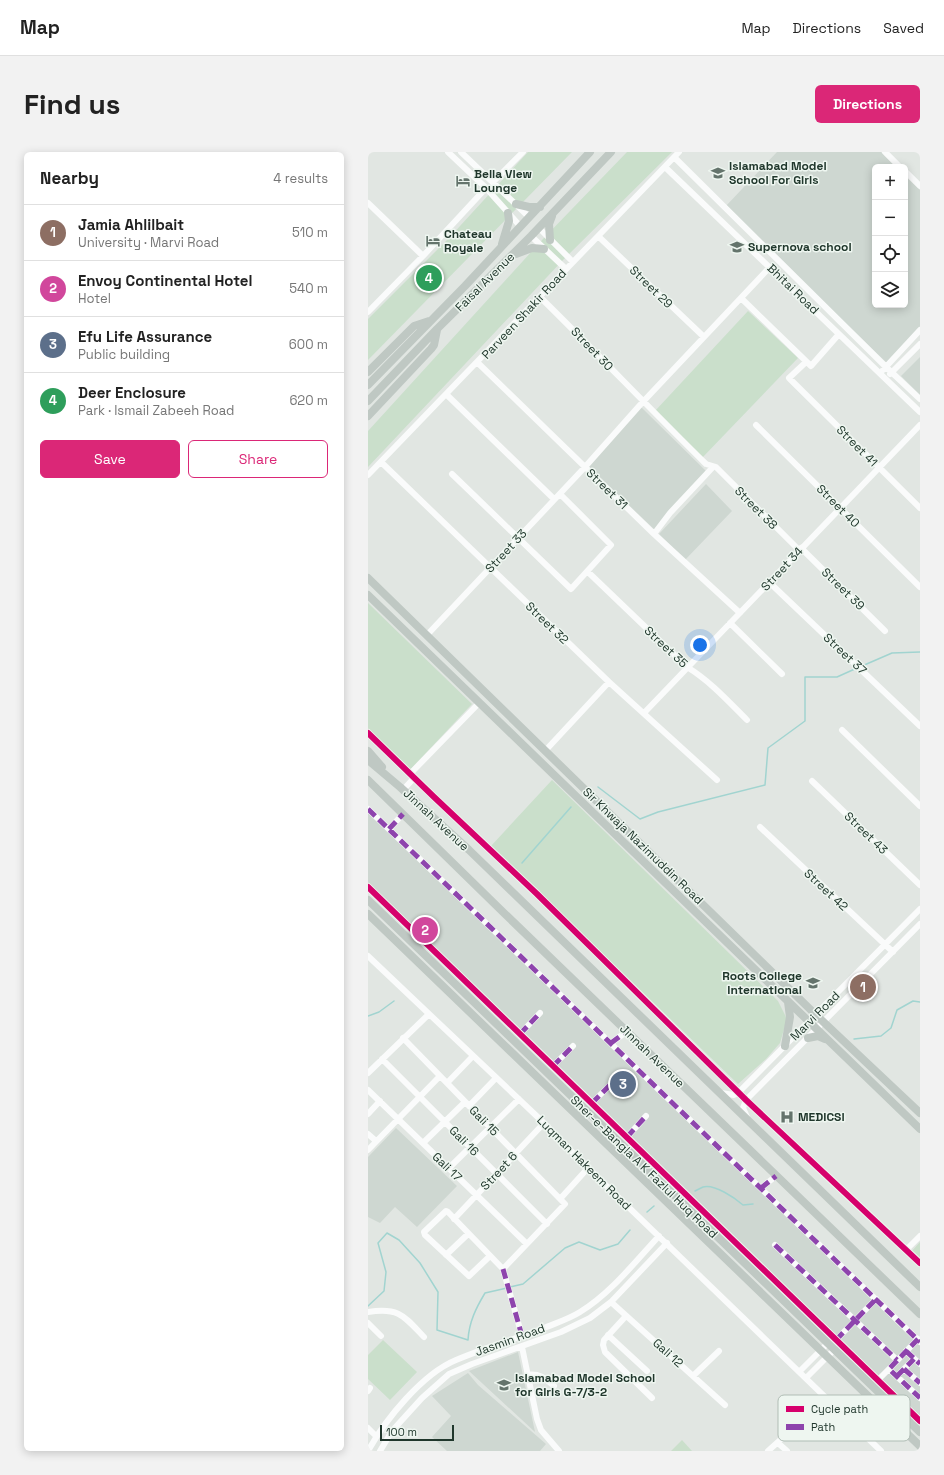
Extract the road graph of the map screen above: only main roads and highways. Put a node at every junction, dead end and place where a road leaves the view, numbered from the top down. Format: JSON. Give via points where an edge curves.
{"nodes":[{"id":1,"x":590,"y":152,"type":"edge"},
{"id":2,"x":611,"y":152,"type":"edge"},
{"id":3,"x":516,"y":204,"type":"road end"},
{"id":4,"x":540,"y":207,"type":"junction"},
{"id":5,"x":554,"y":211,"type":"junction"},
{"id":6,"x":508,"y":213,"type":"road end"},
{"id":7,"x":550,"y":240,"type":"road end"},
{"id":8,"x":501,"y":247,"type":"junction"},
{"id":9,"x":544,"y":249,"type":"road end"},
{"id":10,"x":512,"y":255,"type":"junction"},
{"id":11,"x":465,"y":286,"type":"junction"},
{"id":12,"x":474,"y":294,"type":"junction"},
{"id":13,"x":429,"y":321,"type":"junction"},
{"id":14,"x":437,"y":329,"type":"junction"},
{"id":15,"x":368,"y":372,"type":"edge"},
{"id":16,"x":368,"y":385,"type":"edge"},
{"id":17,"x":368,"y":401,"type":"edge"},
{"id":18,"x":368,"y":416,"type":"edge"},
{"id":19,"x":368,"y":578,"type":"edge"},
{"id":20,"x":368,"y":596,"type":"edge"},
{"id":21,"x":454,"y":661,"type":"junction"},
{"id":22,"x":446,"y":671,"type":"junction"},
{"id":23,"x":368,"y":752,"type":"edge"},
{"id":24,"x":368,"y":760,"type":"edge"},
{"id":25,"x":368,"y":780,"type":"edge"},
{"id":26,"x":368,"y":787,"type":"edge"},
{"id":27,"x":401,"y":788,"type":"junction"},
{"id":28,"x":386,"y":797,"type":"junction"},
{"id":29,"x":375,"y":894,"type":"road end"},
{"id":30,"x":368,"y":901,"type":"edge"},
{"id":31,"x":368,"y":914,"type":"edge"},
{"id":32,"x":788,"y":1001,"type":"junction"},
{"id":33,"x":808,"y":1038,"type":"road end"},
{"id":34,"x":829,"y":1041,"type":"junction"},
{"id":35,"x":786,"y":1046,"type":"road end"},
{"id":36,"x":559,"y":1084,"type":"junction"},
{"id":37,"x":552,"y":1091,"type":"junction"},
{"id":38,"x":920,"y":1113,"type":"edge"},
{"id":39,"x":920,"y":1129,"type":"edge"},
{"id":40,"x":708,"y":1229,"type":"junction"},
{"id":41,"x":702,"y":1236,"type":"junction"},
{"id":42,"x":920,"y":1287,"type":"edge"},
{"id":43,"x":920,"y":1314,"type":"edge"},
{"id":44,"x":831,"y":1345,"type":"junction"},
{"id":45,"x":868,"y":1395,"type":"edge"},
{"id":46,"x":882,"y":1395,"type":"edge"},
{"id":47,"x":910,"y":1422,"type":"edge"},
{"id":48,"x":920,"y":1432,"type":"edge"},
{"id":49,"x":910,"y":1436,"type":"edge"},
{"id":50,"x":920,"y":1446,"type":"edge"}],
"edges":[{"from":1,"to":4,"type":"main road","name":"Faisal Avenue"},
{"from":2,"to":5,"type":"main road","name":"Faisal Avenue"},
{"from":3,"to":4,"type":"main road"},
{"from":4,"to":8,"type":"main road","name":"Faisal Avenue"},
{"from":5,"to":7,"type":"main road","via":[[549,224]]},
{"from":5,"to":10,"type":"main road","name":"Faisal Avenue"},
{"from":6,"to":8,"type":"main road","via":[[509,221]]},
{"from":8,"to":11,"type":"main road","name":"Faisal Avenue"},
{"from":9,"to":10,"type":"main road","via":[[532,248]]},
{"from":10,"to":12,"type":"main road","name":"Faisal Avenue"},
{"from":11,"to":12,"type":"main road"},
{"from":11,"to":13,"type":"main road","name":"Faisal Avenue"},
{"from":12,"to":14,"type":"main road","name":"Faisal Avenue"},
{"from":13,"to":15,"type":"main road","name":"Faisal Avenue","via":[[414,326]]},
{"from":13,"to":16,"type":"main road"},
{"from":14,"to":17,"type":"main road","name":"Faisal Avenue"},
{"from":14,"to":18,"type":"main road","via":[[431,349]]},
{"from":19,"to":21,"type":"main road","name":"Sir Khwaja Nazimuddin Road"},
{"from":20,"to":22,"type":"main road","name":"Sir Khwaja Nazimuddin Road"},
{"from":21,"to":22,"type":"main road"},
{"from":21,"to":38,"type":"main road","name":"Sir Khwaja Nazimuddin Road","via":[[823,1022]]},
{"from":22,"to":32,"type":"main road","name":"Sir Khwaja Nazimuddin Road"},
{"from":23,"to":27,"type":"main road"},
{"from":24,"to":27,"type":"main road"},
{"from":25,"to":28,"type":"main road"},
{"from":26,"to":28,"type":"main road"},
{"from":27,"to":42,"type":"main road","name":"Jinnah Avenue","via":[[469,850]]},
{"from":28,"to":43,"type":"main road","name":"Jinnah Avenue"},
{"from":29,"to":30,"type":"main road"},
{"from":30,"to":36,"type":"main road","name":"Sher-e-Bangla A K Fazlul Huq Road"},
{"from":31,"to":37,"type":"main road","name":"Sher-e-Bangla A K Fazlul Huq Road"},
{"from":32,"to":34,"type":"main road","name":"Sir Khwaja Nazimuddin Road"},
{"from":32,"to":35,"type":"main road","via":[[790,1018]]},
{"from":33,"to":34,"type":"main road","via":[[818,1036]]},
{"from":34,"to":39,"type":"main road","name":"Sir Khwaja Nazimuddin Road"},
{"from":36,"to":37,"type":"main road"},
{"from":36,"to":40,"type":"main road","name":"Sher-e-Bangla A K Fazlul Huq Road"},
{"from":37,"to":41,"type":"main road","name":"Sher-e-Bangla A K Fazlul Huq Road"},
{"from":40,"to":41,"type":"main road"},
{"from":40,"to":44,"type":"main road","name":"Sher-e-Bangla A K Fazlul Huq Road"},
{"from":41,"to":44,"type":"main road","name":"Sher-e-Bangla A K Fazlul Huq Road"},
{"from":44,"to":45,"type":"main road","name":"Sher-e-Bangla A K Fazlul Huq Road","via":[[828,1356]]},
{"from":44,"to":46,"type":"main road","name":"Sher-e-Bangla A K Fazlul Huq Road"},
{"from":47,"to":48,"type":"main road","name":"Sher-e-Bangla A K Fazlul Huq Road"},
{"from":49,"to":50,"type":"main road","name":"Sher-e-Bangla A K Fazlul Huq Road"}]}
